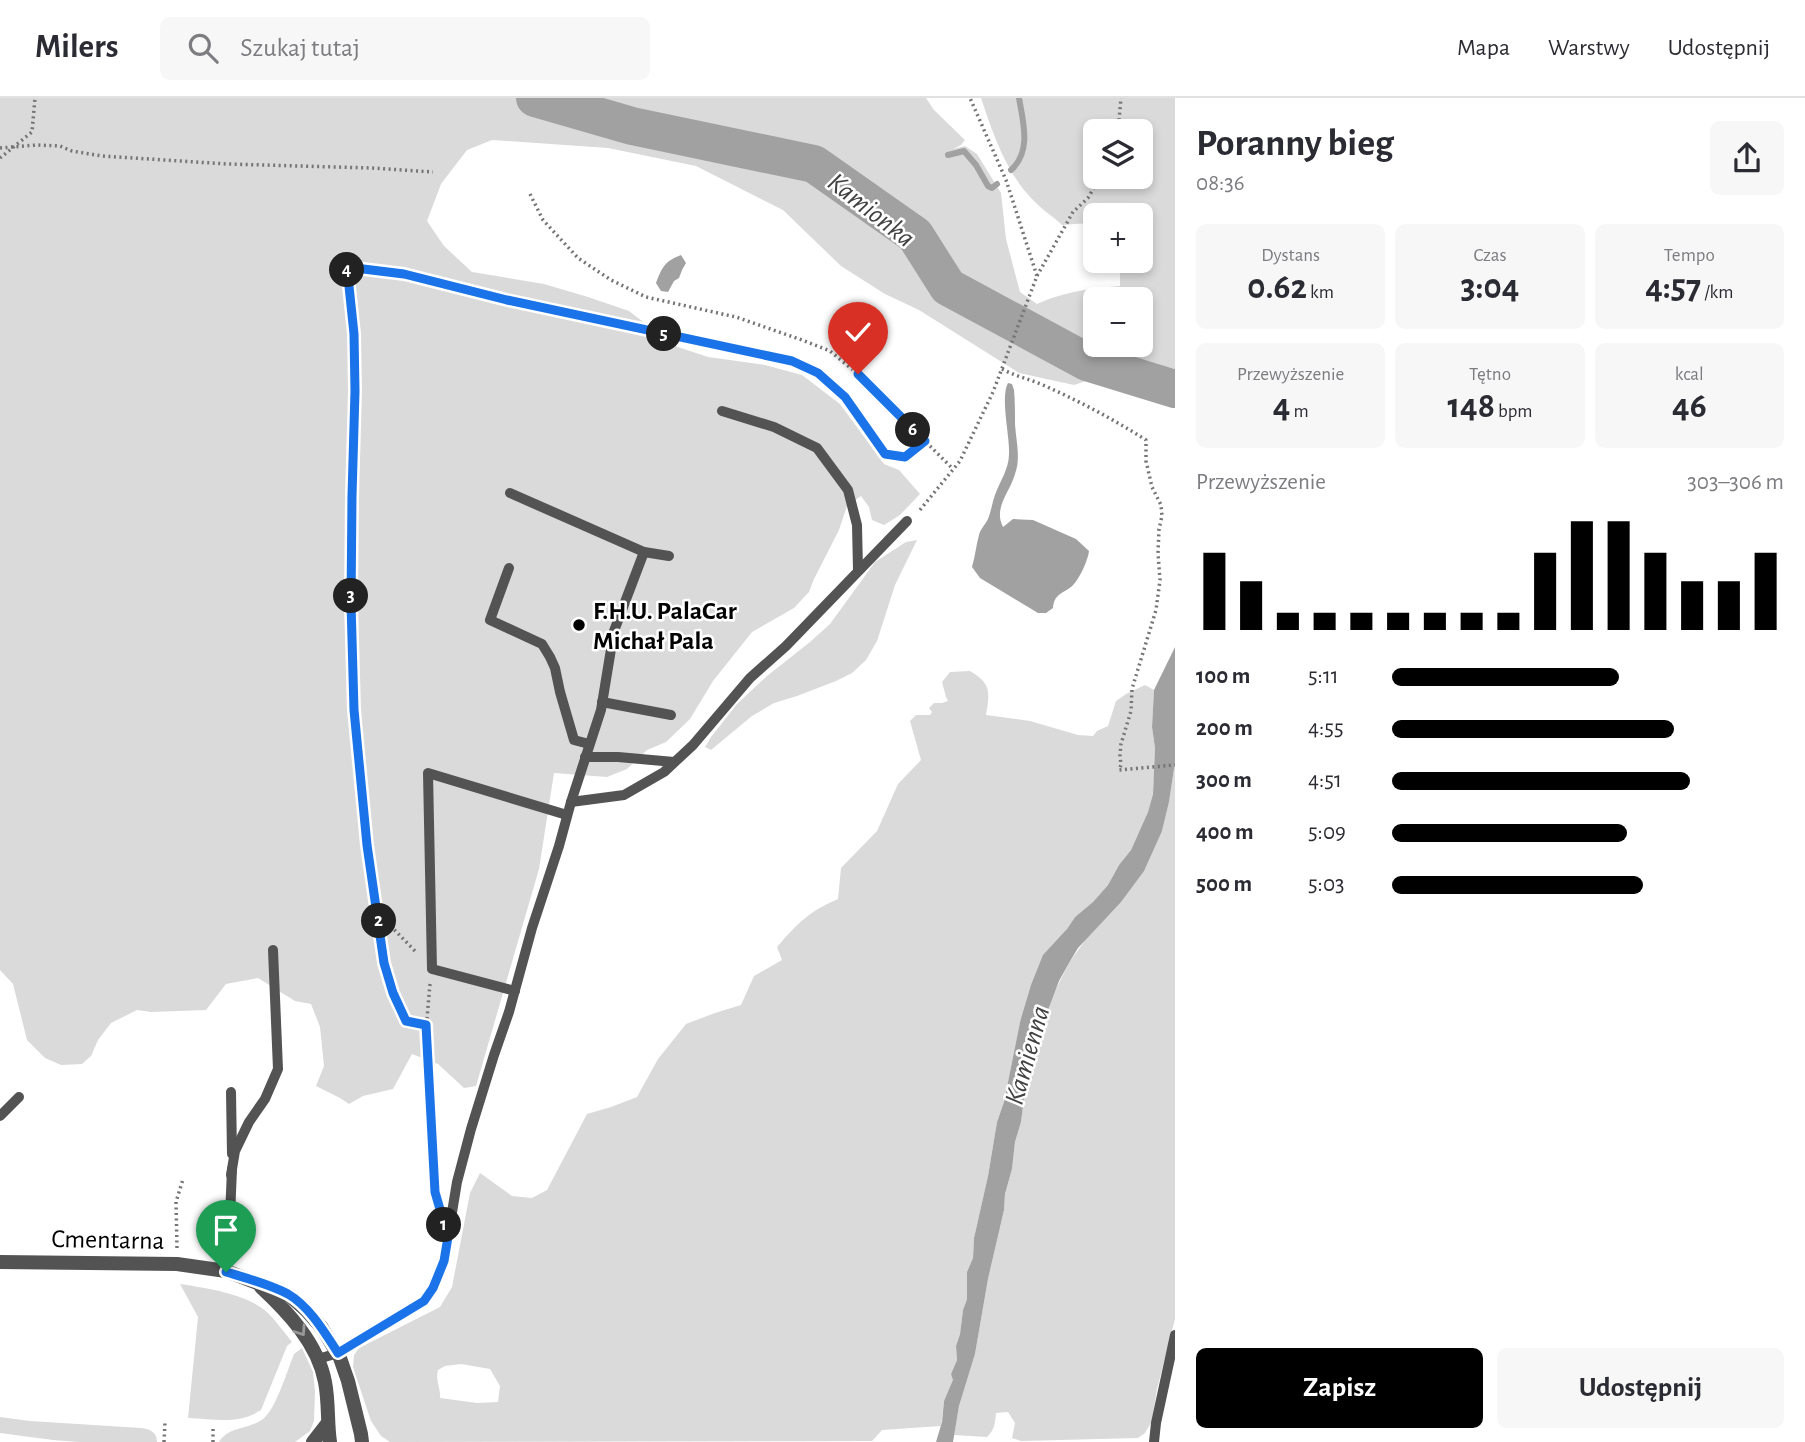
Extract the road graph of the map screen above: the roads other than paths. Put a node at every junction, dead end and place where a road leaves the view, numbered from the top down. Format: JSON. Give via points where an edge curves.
{"nodes":[{"id":1,"x":722,"y":411,"type":"dead end"},
{"id":2,"x":510,"y":493,"type":"dead end"},
{"id":3,"x":907,"y":521,"type":"dead end"},
{"id":4,"x":645,"y":552,"type":"junction"},
{"id":5,"x":669,"y":556,"type":"dead end"},
{"id":6,"x":509,"y":568,"type":"dead end"},
{"id":7,"x":858,"y":570,"type":"junction"},
{"id":8,"x":602,"y":702,"type":"junction"},
{"id":9,"x":671,"y":715,"type":"dead end"},
{"id":10,"x":589,"y":744,"type":"junction"},
{"id":11,"x":585,"y":757,"type":"junction"},
{"id":12,"x":674,"y":762,"type":"junction"},
{"id":13,"x":570,"y":802,"type":"junction"},
{"id":14,"x":567,"y":815,"type":"junction"},
{"id":15,"x":273,"y":950,"type":"dead end"},
{"id":16,"x":515,"y":991,"type":"junction"},
{"id":17,"x":230,"y":1092,"type":"dead end"},
{"id":18,"x":19,"y":1097,"type":"dead end"},
{"id":19,"x":0,"y":1116,"type":"edge"},
{"id":20,"x":232,"y":1175,"type":"junction"},
{"id":21,"x":0,"y":1262,"type":"edge"},
{"id":22,"x":226,"y":1272,"type":"junction"},
{"id":23,"x":255,"y":1281,"type":"junction"},
{"id":24,"x":1175,"y":1335,"type":"edge"},
{"id":25,"x":338,"y":1353,"type":"junction"},
{"id":26,"x":318,"y":1359,"type":"junction"},
{"id":27,"x":327,"y":1424,"type":"junction"},
{"id":28,"x":313,"y":1442,"type":"edge"},
{"id":29,"x":330,"y":1442,"type":"edge"},
{"id":30,"x":362,"y":1442,"type":"edge"},
{"id":31,"x":1154,"y":1442,"type":"edge"}],
"edges":[{"from":1,"to":7,"type":"lane","via":[[774,427],[817,448],[848,490],[857,525]]},
{"from":2,"to":4,"type":"lane"},
{"from":3,"to":7,"type":"lane"},
{"from":4,"to":5,"type":"lane"},
{"from":4,"to":8,"type":"lane","via":[[614,631]]},
{"from":6,"to":10,"type":"lane","via":[[490,620],[542,644],[555,668],[574,740]]},
{"from":7,"to":12,"type":"lane"},
{"from":8,"to":9,"type":"lane"},
{"from":8,"to":10,"type":"lane"},
{"from":10,"to":11,"type":"lane"},
{"from":11,"to":12,"type":"lane"},
{"from":11,"to":13,"type":"lane"},
{"from":12,"to":13,"type":"lane","via":[[624,795]]},
{"from":13,"to":14,"type":"lane"},
{"from":14,"to":16,"type":"lane"},
{"from":14,"to":16,"type":"lane","via":[[428,773],[432,969]]},
{"from":15,"to":20,"type":"lane","via":[[278,1069],[236,1151]]},
{"from":16,"to":25,"type":"lane","via":[[463,1159],[444,1261],[433,1288],[424,1301]]},
{"from":17,"to":20,"type":"lane"},
{"from":18,"to":19,"type":"lane"},
{"from":20,"to":22,"type":"lane"},
{"from":21,"to":22,"type":"street","name":"Cmentarna","via":[[177,1265]]},
{"from":22,"to":23,"type":"street","name":"Cmentarna"},
{"from":23,"to":25,"type":"street","name":"Cmentarna","via":[[298,1302]]},
{"from":23,"to":26,"type":"street","name":"Cmentarna","one_way":true,"via":[[293,1319]]},
{"from":24,"to":31,"type":"lane"},
{"from":25,"to":26,"type":"lane"},
{"from":25,"to":30,"type":"street","name":"Cmentarna"},
{"from":26,"to":27,"type":"street","name":"Cmentarna","via":[[325,1379]]},
{"from":27,"to":28,"type":"street"},
{"from":27,"to":29,"type":"street","name":"Cmentarna"}]}
